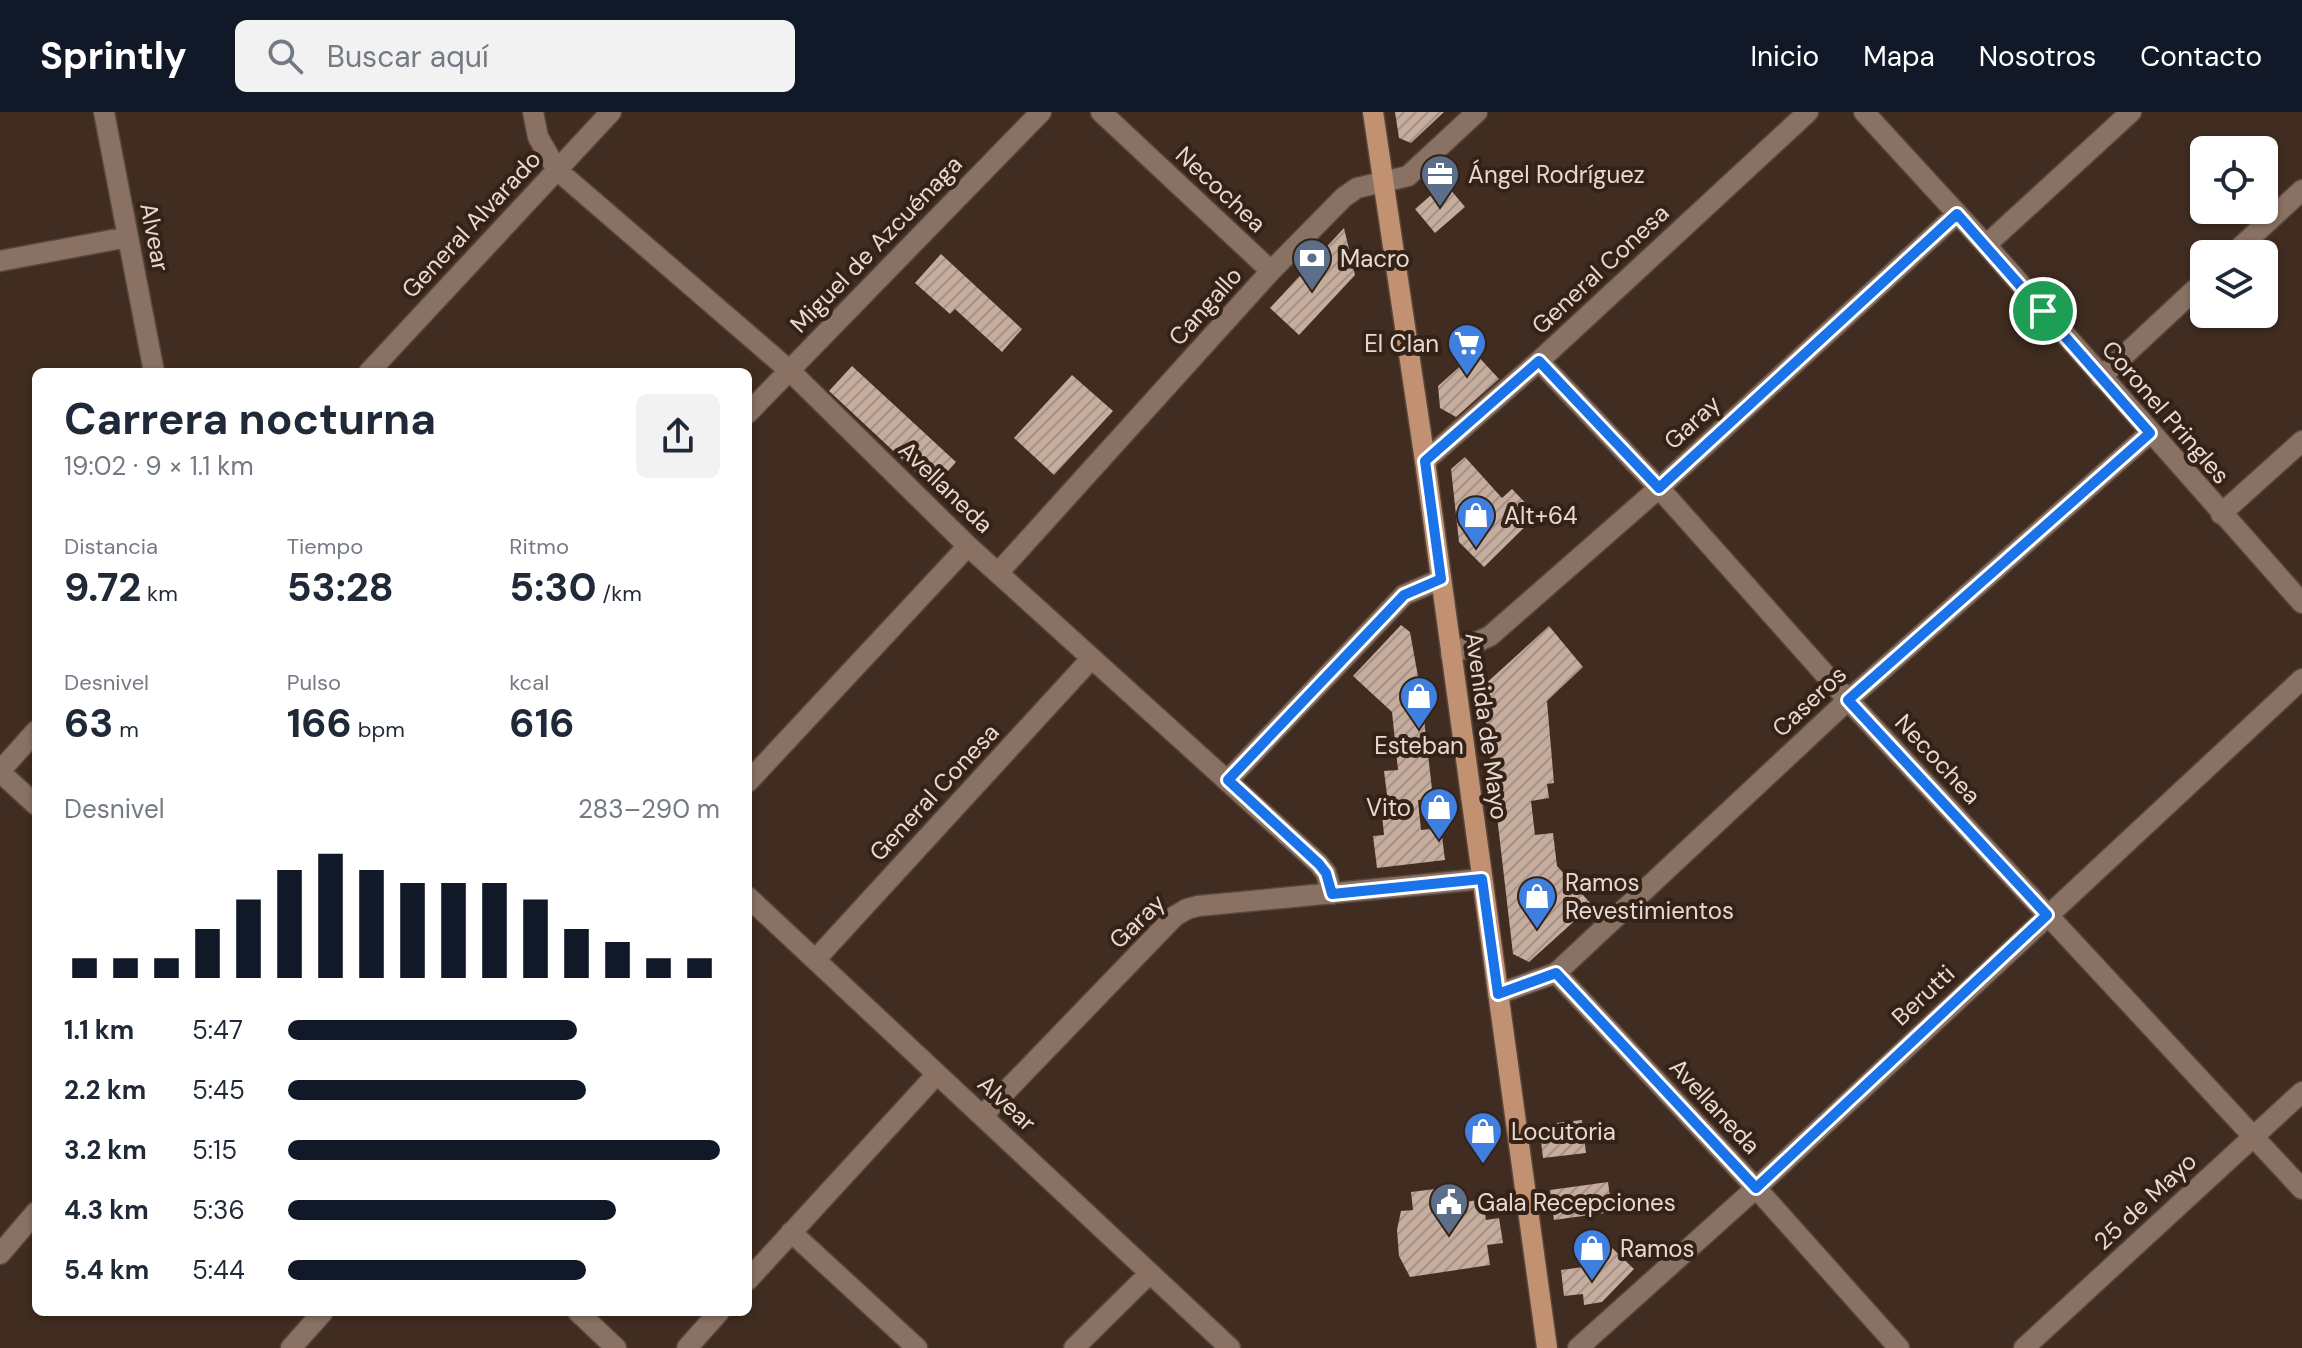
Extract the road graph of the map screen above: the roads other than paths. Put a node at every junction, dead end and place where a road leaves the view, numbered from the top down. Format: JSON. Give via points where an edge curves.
{"nodes":[{"id":1,"x":104,"y":112,"type":"edge"},
{"id":2,"x":533,"y":112,"type":"edge"},
{"id":3,"x":611,"y":112,"type":"edge"},
{"id":4,"x":1041,"y":112,"type":"edge"},
{"id":5,"x":1101,"y":112,"type":"edge"},
{"id":6,"x":1373,"y":112,"type":"edge"},
{"id":7,"x":1477,"y":112,"type":"edge"},
{"id":8,"x":1808,"y":112,"type":"edge"},
{"id":9,"x":1864,"y":112,"type":"edge"},
{"id":10,"x":2131,"y":112,"type":"edge"},
{"id":11,"x":557,"y":170,"type":"junction"},
{"id":12,"x":1384,"y":182,"type":"junction"},
{"id":13,"x":2302,"y":190,"type":"edge"},
{"id":14,"x":1957,"y":214,"type":"junction"},
{"id":15,"x":128,"y":237,"type":"junction"},
{"id":16,"x":2248,"y":240,"type":"edge"},
{"id":17,"x":1986,"y":245,"type":"junction"},
{"id":18,"x":0,"y":261,"type":"edge"},
{"id":19,"x":1271,"y":271,"type":"junction"},
{"id":20,"x":2190,"y":294,"type":"edge"},
{"id":21,"x":1539,"y":361,"type":"junction"},
{"id":22,"x":153,"y":368,"type":"edge"},
{"id":23,"x":373,"y":368,"type":"edge"},
{"id":24,"x":789,"y":370,"type":"junction"},
{"id":25,"x":2101,"y":377,"type":"junction"},
{"id":26,"x":752,"y":409,"type":"edge"},
{"id":27,"x":2150,"y":433,"type":"junction"},
{"id":28,"x":2302,"y":441,"type":"edge"},
{"id":29,"x":1425,"y":461,"type":"junction"},
{"id":30,"x":1659,"y":488,"type":"junction"},
{"id":31,"x":2221,"y":514,"type":"junction"},
{"id":32,"x":968,"y":546,"type":"junction"},
{"id":33,"x":998,"y":573,"type":"junction"},
{"id":34,"x":1441,"y":579,"type":"junction"},
{"id":35,"x":2302,"y":603,"type":"edge"},
{"id":36,"x":1451,"y":654,"type":"junction"},
{"id":37,"x":1091,"y":659,"type":"junction"},
{"id":38,"x":2302,"y":679,"type":"edge"},
{"id":39,"x":1848,"y":700,"type":"junction"},
{"id":40,"x":32,"y":735,"type":"edge"},
{"id":41,"x":0,"y":771,"type":"edge"},
{"id":42,"x":752,"y":778,"type":"edge"},
{"id":43,"x":1228,"y":780,"type":"junction"},
{"id":44,"x":32,"y":801,"type":"edge"},
{"id":45,"x":1482,"y":879,"type":"junction"},
{"id":46,"x":1332,"y":894,"type":"junction"},
{"id":47,"x":752,"y":901,"type":"edge"},
{"id":48,"x":2047,"y":915,"type":"junction"},
{"id":49,"x":816,"y":959,"type":"junction"},
{"id":50,"x":1556,"y":973,"type":"junction"},
{"id":51,"x":1498,"y":994,"type":"junction"},
{"id":52,"x":937,"y":1074,"type":"junction"},
{"id":53,"x":2302,"y":1092,"type":"edge"},
{"id":54,"x":983,"y":1115,"type":"junction"},
{"id":55,"x":2253,"y":1137,"type":"junction"},
{"id":56,"x":1756,"y":1188,"type":"junction"},
{"id":57,"x":2302,"y":1189,"type":"edge"},
{"id":58,"x":32,"y":1217,"type":"edge"},
{"id":59,"x":791,"y":1232,"type":"junction"},
{"id":60,"x":0,"y":1254,"type":"edge"},
{"id":61,"x":1150,"y":1273,"type":"junction"},
{"id":62,"x":752,"y":1276,"type":"edge"},
{"id":63,"x":319,"y":1316,"type":"edge"},
{"id":64,"x":582,"y":1316,"type":"edge"},
{"id":65,"x":715,"y":1316,"type":"edge"},
{"id":66,"x":291,"y":1348,"type":"edge"},
{"id":67,"x":616,"y":1348,"type":"edge"},
{"id":68,"x":687,"y":1348,"type":"edge"},
{"id":69,"x":917,"y":1348,"type":"edge"},
{"id":70,"x":1074,"y":1348,"type":"edge"},
{"id":71,"x":1230,"y":1348,"type":"edge"},
{"id":72,"x":1547,"y":1348,"type":"edge"},
{"id":73,"x":1578,"y":1348,"type":"edge"},
{"id":74,"x":1899,"y":1348,"type":"edge"},
{"id":75,"x":2024,"y":1348,"type":"edge"}],
"edges":[{"from":1,"to":15,"type":"street","name":"Alvear"},
{"from":2,"to":11,"type":"street","name":"Avellaneda","via":[[538,137]]},
{"from":3,"to":11,"type":"street","name":"General Alvarado"},
{"from":4,"to":24,"type":"street","name":"Miguel de Azcuénaga"},
{"from":5,"to":19,"type":"street","name":"Necochea"},
{"from":6,"to":12,"type":"main road","name":"Avenida de Mayo"},
{"from":7,"to":12,"type":"street","name":"Cangallo","via":[[1408,176]]},
{"from":8,"to":21,"type":"street","name":"General Conesa"},
{"from":9,"to":14,"type":"street","name":"Coronel Pringles"},
{"from":10,"to":17,"type":"street"},
{"from":11,"to":23,"type":"street","name":"General Alvarado"},
{"from":11,"to":24,"type":"street","name":"Avellaneda"},
{"from":12,"to":19,"type":"street","name":"Cangallo","via":[[1344,197]]},
{"from":12,"to":29,"type":"main road","name":"Avenida de Mayo"},
{"from":13,"to":16,"type":"street"},
{"from":14,"to":17,"type":"street","name":"Coronel Pringles"},
{"from":14,"to":30,"type":"street","name":"Garay"},
{"from":15,"to":18,"type":"street"},
{"from":15,"to":22,"type":"street","name":"Alvear"},
{"from":17,"to":25,"type":"street","name":"Coronel Pringles"},
{"from":19,"to":33,"type":"street","name":"Cangallo"},
{"from":20,"to":25,"type":"street"},
{"from":21,"to":29,"type":"street","name":"General Conesa"},
{"from":21,"to":30,"type":"street","name":"Necochea"},
{"from":24,"to":26,"type":"street","name":"Miguel de Azcuénaga"},
{"from":24,"to":32,"type":"street","name":"Avellaneda"},
{"from":25,"to":27,"type":"street","name":"Coronel Pringles"},
{"from":27,"to":31,"type":"street","name":"Coronel Pringles"},
{"from":27,"to":39,"type":"street","name":"Caseros"},
{"from":28,"to":31,"type":"street"},
{"from":29,"to":34,"type":"main road","name":"Avenida de Mayo"},
{"from":30,"to":36,"type":"street","name":"Garay","via":[[1490,636]]},
{"from":30,"to":39,"type":"street","name":"Necochea"},
{"from":31,"to":35,"type":"street","name":"Coronel Pringles"},
{"from":32,"to":33,"type":"street","name":"Avellaneda"},
{"from":32,"to":42,"type":"street"},
{"from":33,"to":37,"type":"street","name":"Avellaneda"},
{"from":34,"to":36,"type":"main road","name":"Avenida de Mayo"},
{"from":34,"to":43,"type":"street","via":[[1404,595]]},
{"from":36,"to":45,"type":"main road","name":"Avenida de Mayo"},
{"from":37,"to":43,"type":"street","name":"Avellaneda"},
{"from":37,"to":49,"type":"street","name":"General Conesa"},
{"from":38,"to":48,"type":"street","name":"Berutti"},
{"from":39,"to":48,"type":"street","name":"Necochea"},
{"from":39,"to":50,"type":"street","name":"Caseros"},
{"from":40,"to":41,"type":"street"},
{"from":41,"to":44,"type":"street"},
{"from":43,"to":46,"type":"street","name":"Avellaneda","via":[[1319,864]]},
{"from":45,"to":46,"type":"street","name":"Garay"},
{"from":45,"to":51,"type":"main road","name":"Avenida de Mayo"},
{"from":46,"to":54,"type":"street","name":"Garay","via":[[1198,906],[1175,916]]},
{"from":47,"to":49,"type":"street","name":"Alvear"},
{"from":48,"to":55,"type":"street","name":"Necochea"},
{"from":48,"to":56,"type":"street","name":"Berutti"},
{"from":49,"to":52,"type":"street","name":"Alvear"},
{"from":50,"to":51,"type":"street","name":"Caseros"},
{"from":50,"to":56,"type":"street","name":"Avellaneda"},
{"from":51,"to":72,"type":"main road","name":"Avenida de Mayo"},
{"from":52,"to":54,"type":"street","name":"Alvear"},
{"from":52,"to":59,"type":"street"},
{"from":53,"to":55,"type":"street","name":"25 de Mayo"},
{"from":54,"to":61,"type":"street","name":"Alvear"},
{"from":55,"to":57,"type":"street","name":"Necochea"},
{"from":55,"to":75,"type":"street","name":"25 de Mayo"},
{"from":56,"to":73,"type":"street","name":"Berutti"},
{"from":56,"to":74,"type":"street","name":"Avellaneda"},
{"from":58,"to":60,"type":"street"},
{"from":59,"to":62,"type":"street"},
{"from":59,"to":69,"type":"street"},
{"from":61,"to":70,"type":"street"},
{"from":61,"to":71,"type":"street","name":"Alvear"},
{"from":63,"to":66,"type":"street"},
{"from":64,"to":67,"type":"street"},
{"from":65,"to":68,"type":"street"}]}
